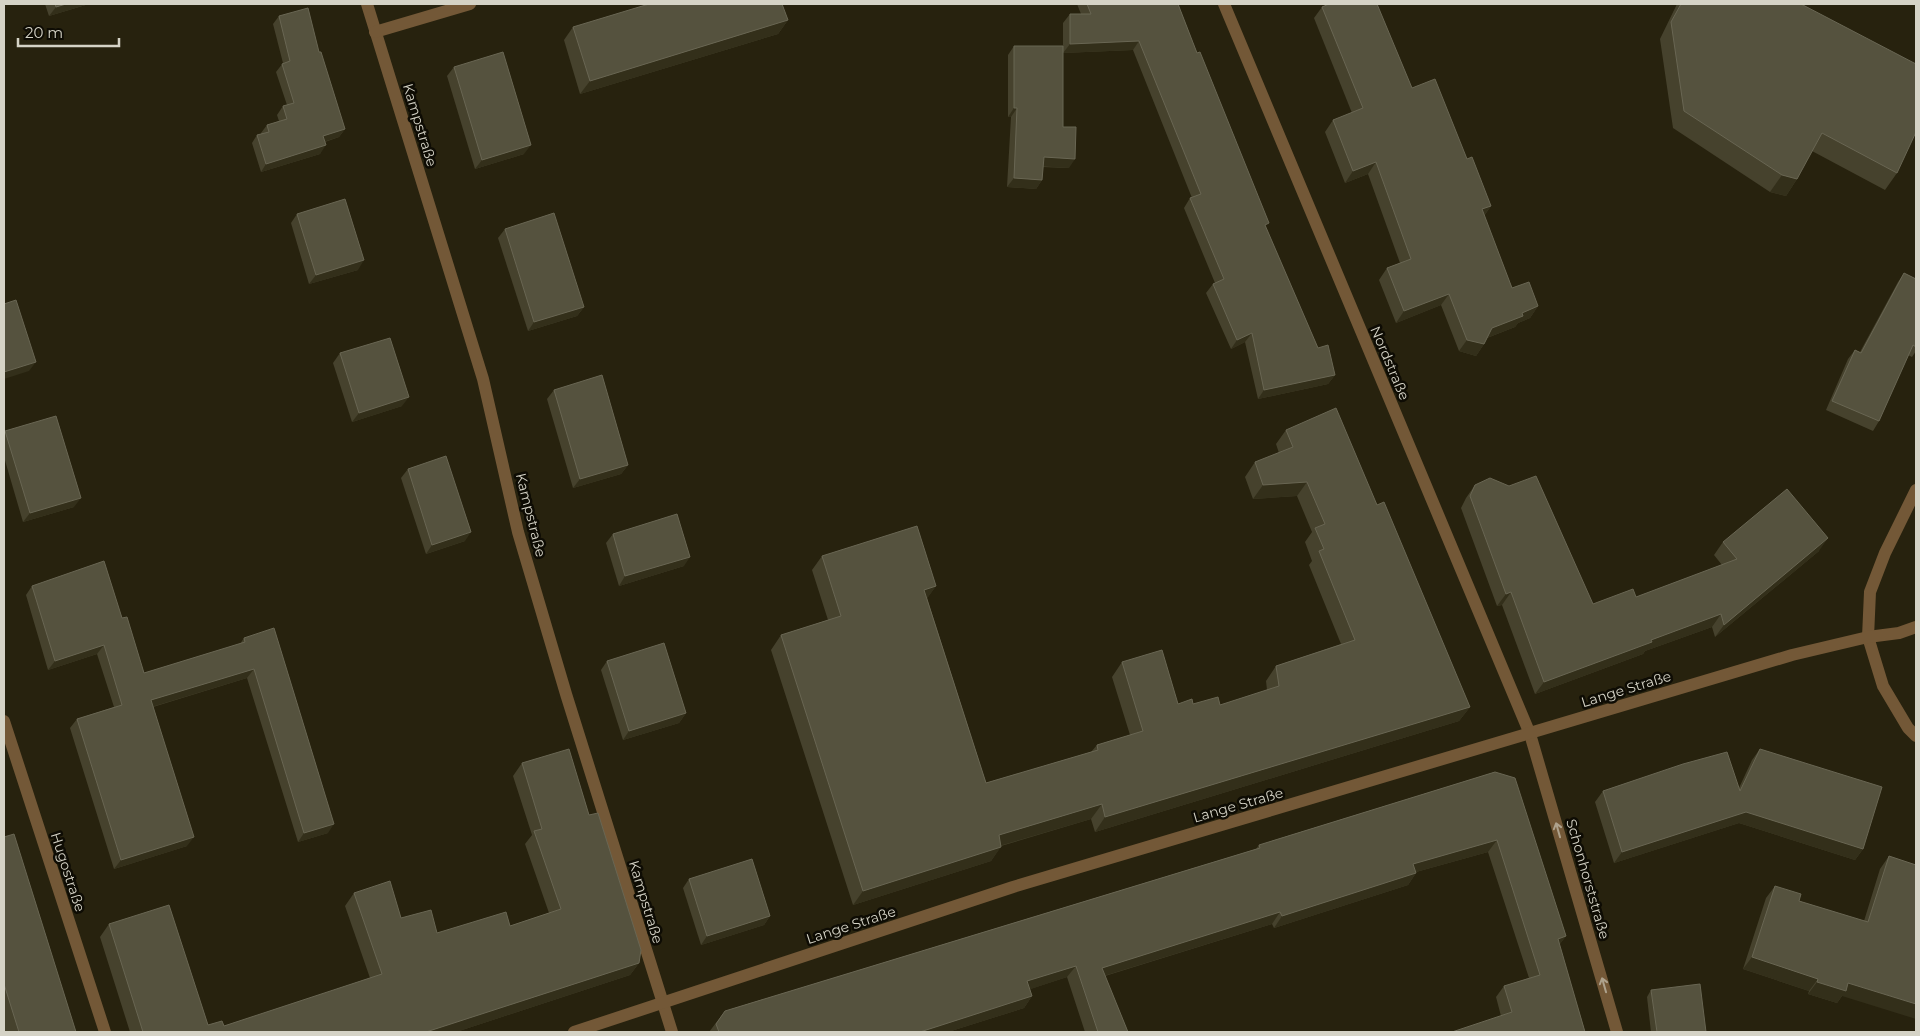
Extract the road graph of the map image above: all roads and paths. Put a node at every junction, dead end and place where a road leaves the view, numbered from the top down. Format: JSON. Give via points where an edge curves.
{"nodes":[{"id":1,"x":367,"y":4,"type":"edge"},
{"id":2,"x":470,"y":4,"type":"edge"},
{"id":3,"x":1224,"y":4,"type":"edge"},
{"id":4,"x":376,"y":32,"type":"junction"},
{"id":5,"x":1916,"y":490,"type":"edge"},
{"id":6,"x":1916,"y":628,"type":"edge"},
{"id":7,"x":1868,"y":637,"type":"junction"},
{"id":8,"x":4,"y":721,"type":"edge"},
{"id":9,"x":1530,"y":734,"type":"junction"},
{"id":10,"x":1916,"y":736,"type":"edge"},
{"id":11,"x":662,"y":1004,"type":"junction"},
{"id":12,"x":104,"y":1032,"type":"edge"},
{"id":13,"x":574,"y":1032,"type":"edge"},
{"id":14,"x":672,"y":1032,"type":"edge"},
{"id":15,"x":1617,"y":1032,"type":"edge"}],
"edges":[{"from":1,"to":4,"type":"street","name":"Kampstraße"},
{"from":2,"to":4,"type":"street"},
{"from":3,"to":9,"type":"street","name":"Nordstraße"},
{"from":4,"to":11,"type":"street","name":"Kampstraße","via":[[483,379],[518,532]]},
{"from":5,"to":7,"type":"street","via":[[1870,592]]},
{"from":6,"to":7,"type":"street","name":"Lange Straße"},
{"from":7,"to":9,"type":"street","name":"Lange Straße","via":[[1783,658]]},
{"from":7,"to":10,"type":"street","via":[[1883,686]]},
{"from":8,"to":12,"type":"street","name":"Hugostraße"},
{"from":9,"to":11,"type":"street","name":"Lange Straße","via":[[1013,887]]},
{"from":15,"to":9,"type":"street","name":"Schonhorststraße","one_way":true},
{"from":11,"to":13,"type":"street","name":"Lange Straße"},
{"from":11,"to":14,"type":"street","name":"Kampstraße"}]}
